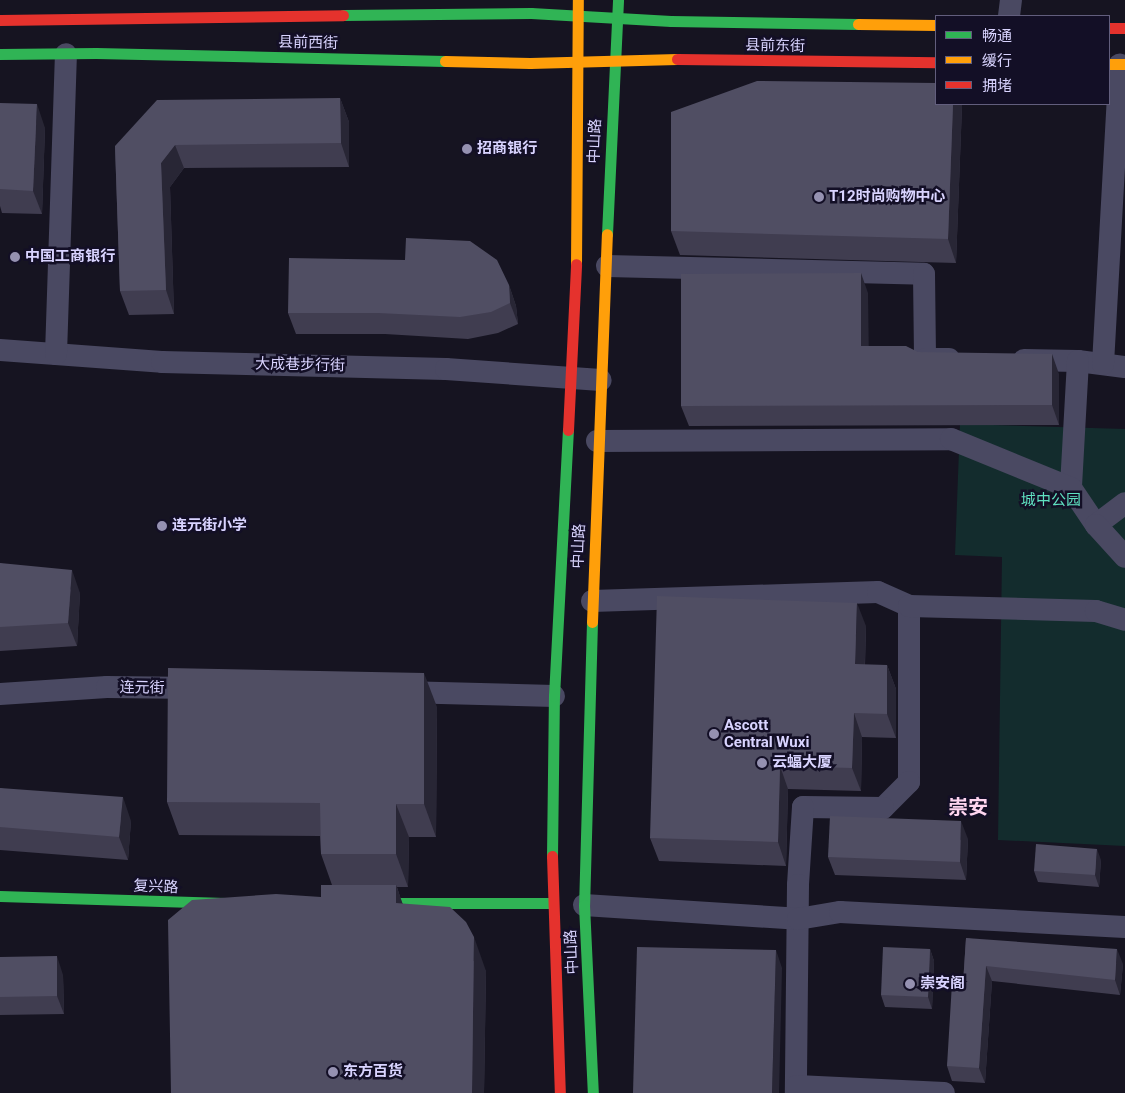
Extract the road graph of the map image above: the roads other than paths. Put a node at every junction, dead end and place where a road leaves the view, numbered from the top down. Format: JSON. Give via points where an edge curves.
{"nodes":[{"id":1,"x":578,"y":0,"type":"edge"},
{"id":2,"x":618,"y":0,"type":"edge"},
{"id":3,"x":1011,"y":0,"type":"edge"},
{"id":4,"x":577,"y":15,"type":"junction"},
{"id":5,"x":1009,"y":15,"type":"edge"},
{"id":6,"x":617,"y":18,"type":"junction"},
{"id":7,"x":0,"y":20,"type":"edge"},
{"id":8,"x":935,"y":25,"type":"edge"},
{"id":9,"x":1110,"y":28,"type":"edge"},
{"id":10,"x":1125,"y":28,"type":"edge"},
{"id":11,"x":0,"y":54,"type":"edge"},
{"id":12,"x":66,"y":54,"type":"junction"},
{"id":13,"x":614,"y":61,"type":"junction"},
{"id":14,"x":577,"y":62,"type":"junction"},
{"id":15,"x":935,"y":62,"type":"edge"},
{"id":16,"x":1118,"y":64,"type":"edge"},
{"id":17,"x":607,"y":266,"type":"junction"},
{"id":18,"x":0,"y":350,"type":"edge"},
{"id":19,"x":56,"y":354,"type":"junction"},
{"id":20,"x":973,"y":360,"type":"edge"},
{"id":21,"x":1002,"y":360,"type":"edge"},
{"id":22,"x":1078,"y":361,"type":"junction"},
{"id":23,"x":1114,"y":365,"type":"edge"},
{"id":24,"x":570,"y":380,"type":"junction"},
{"id":25,"x":600,"y":380,"type":"junction"},
{"id":26,"x":597,"y":441,"type":"junction"},
{"id":27,"x":1070,"y":488,"type":"junction"},
{"id":28,"x":1125,"y":503,"type":"edge"},
{"id":29,"x":1096,"y":525,"type":"junction"},
{"id":30,"x":1125,"y":557,"type":"edge"},
{"id":31,"x":592,"y":601,"type":"junction"},
{"id":32,"x":910,"y":606,"type":"junction"},
{"id":33,"x":1125,"y":620,"type":"edge"},
{"id":34,"x":218,"y":689,"type":"edge"},
{"id":35,"x":377,"y":692,"type":"edge"},
{"id":36,"x":0,"y":694,"type":"edge"},
{"id":37,"x":554,"y":696,"type":"junction"},
{"id":38,"x":0,"y":896,"type":"edge"},
{"id":39,"x":239,"y":903,"type":"edge"},
{"id":40,"x":356,"y":903,"type":"edge"},
{"id":41,"x":552,"y":903,"type":"junction"},
{"id":42,"x":584,"y":905,"type":"junction"},
{"id":43,"x":798,"y":919,"type":"junction"},
{"id":44,"x":1125,"y":927,"type":"edge"},
{"id":45,"x":796,"y":1089,"type":"edge"},
{"id":46,"x":560,"y":1093,"type":"edge"},
{"id":47,"x":593,"y":1093,"type":"edge"},
{"id":48,"x":932,"y":1093,"type":"edge"},
{"id":49,"x":944,"y":1093,"type":"edge"}],
"edges":[{"from":1,"to":4,"type":"main road","name":"中山路"},
{"from":2,"to":6,"type":"main road","name":"中山路"},
{"from":3,"to":5,"type":"street"},
{"from":4,"to":6,"type":"main road","name":"县前东街"},
{"from":4,"to":7,"type":"main road","name":"县前西街"},
{"from":4,"to":14,"type":"main road","name":"中山路"},
{"from":6,"to":8,"type":"main road","name":"县前东街"},
{"from":6,"to":13,"type":"main road","name":"中山路"},
{"from":9,"to":10,"type":"main road"},
{"from":11,"to":12,"type":"main road","name":"县前西街"},
{"from":12,"to":14,"type":"main road","name":"县前西街"},
{"from":12,"to":19,"type":"street"},
{"from":13,"to":14,"type":"main road","name":"县前西街"},
{"from":13,"to":15,"type":"main road","name":"县前东街"},
{"from":13,"to":17,"type":"main road","name":"中山路"},
{"from":14,"to":24,"type":"main road","name":"中山路","via":[[576,265]]},
{"from":16,"to":23,"type":"street"},
{"from":17,"to":20,"type":"street","via":[[924,274],[925,359]]},
{"from":17,"to":25,"type":"main road","name":"中山路"},
{"from":18,"to":19,"type":"street","name":"大成巷步行街"},
{"from":19,"to":24,"type":"street","name":"大成巷步行街","via":[[162,362],[446,369]]},
{"from":21,"to":22,"type":"street"},
{"from":22,"to":23,"type":"street"},
{"from":22,"to":27,"type":"street"},
{"from":24,"to":25,"type":"street","name":"大成巷步行街"},
{"from":24,"to":37,"type":"main road","name":"中山路"},
{"from":25,"to":26,"type":"main road","name":"中山路"},
{"from":26,"to":27,"type":"street","via":[[951,438]]},
{"from":26,"to":31,"type":"main road","name":"中山路"},
{"from":27,"to":29,"type":"street"},
{"from":28,"to":29,"type":"street"},
{"from":29,"to":30,"type":"street"},
{"from":31,"to":32,"type":"street","via":[[878,592]]},
{"from":31,"to":42,"type":"main road","name":"中山路"},
{"from":32,"to":33,"type":"street","via":[[1096,611]]},
{"from":32,"to":43,"type":"street","via":[[909,782],[883,808],[803,806]]},
{"from":34,"to":36,"type":"street","name":"连元街","via":[[107,687]]},
{"from":35,"to":37,"type":"street"},
{"from":37,"to":41,"type":"main road","name":"中山路"},
{"from":38,"to":39,"type":"main road","name":"复兴路"},
{"from":40,"to":41,"type":"main road"},
{"from":41,"to":46,"type":"main road","name":"中山路"},
{"from":42,"to":43,"type":"street"},
{"from":42,"to":47,"type":"main road","name":"中山路"},
{"from":43,"to":44,"type":"street","via":[[840,912]]},
{"from":43,"to":45,"type":"street"},
{"from":45,"to":48,"type":"street"},
{"from":48,"to":49,"type":"street"}]}
